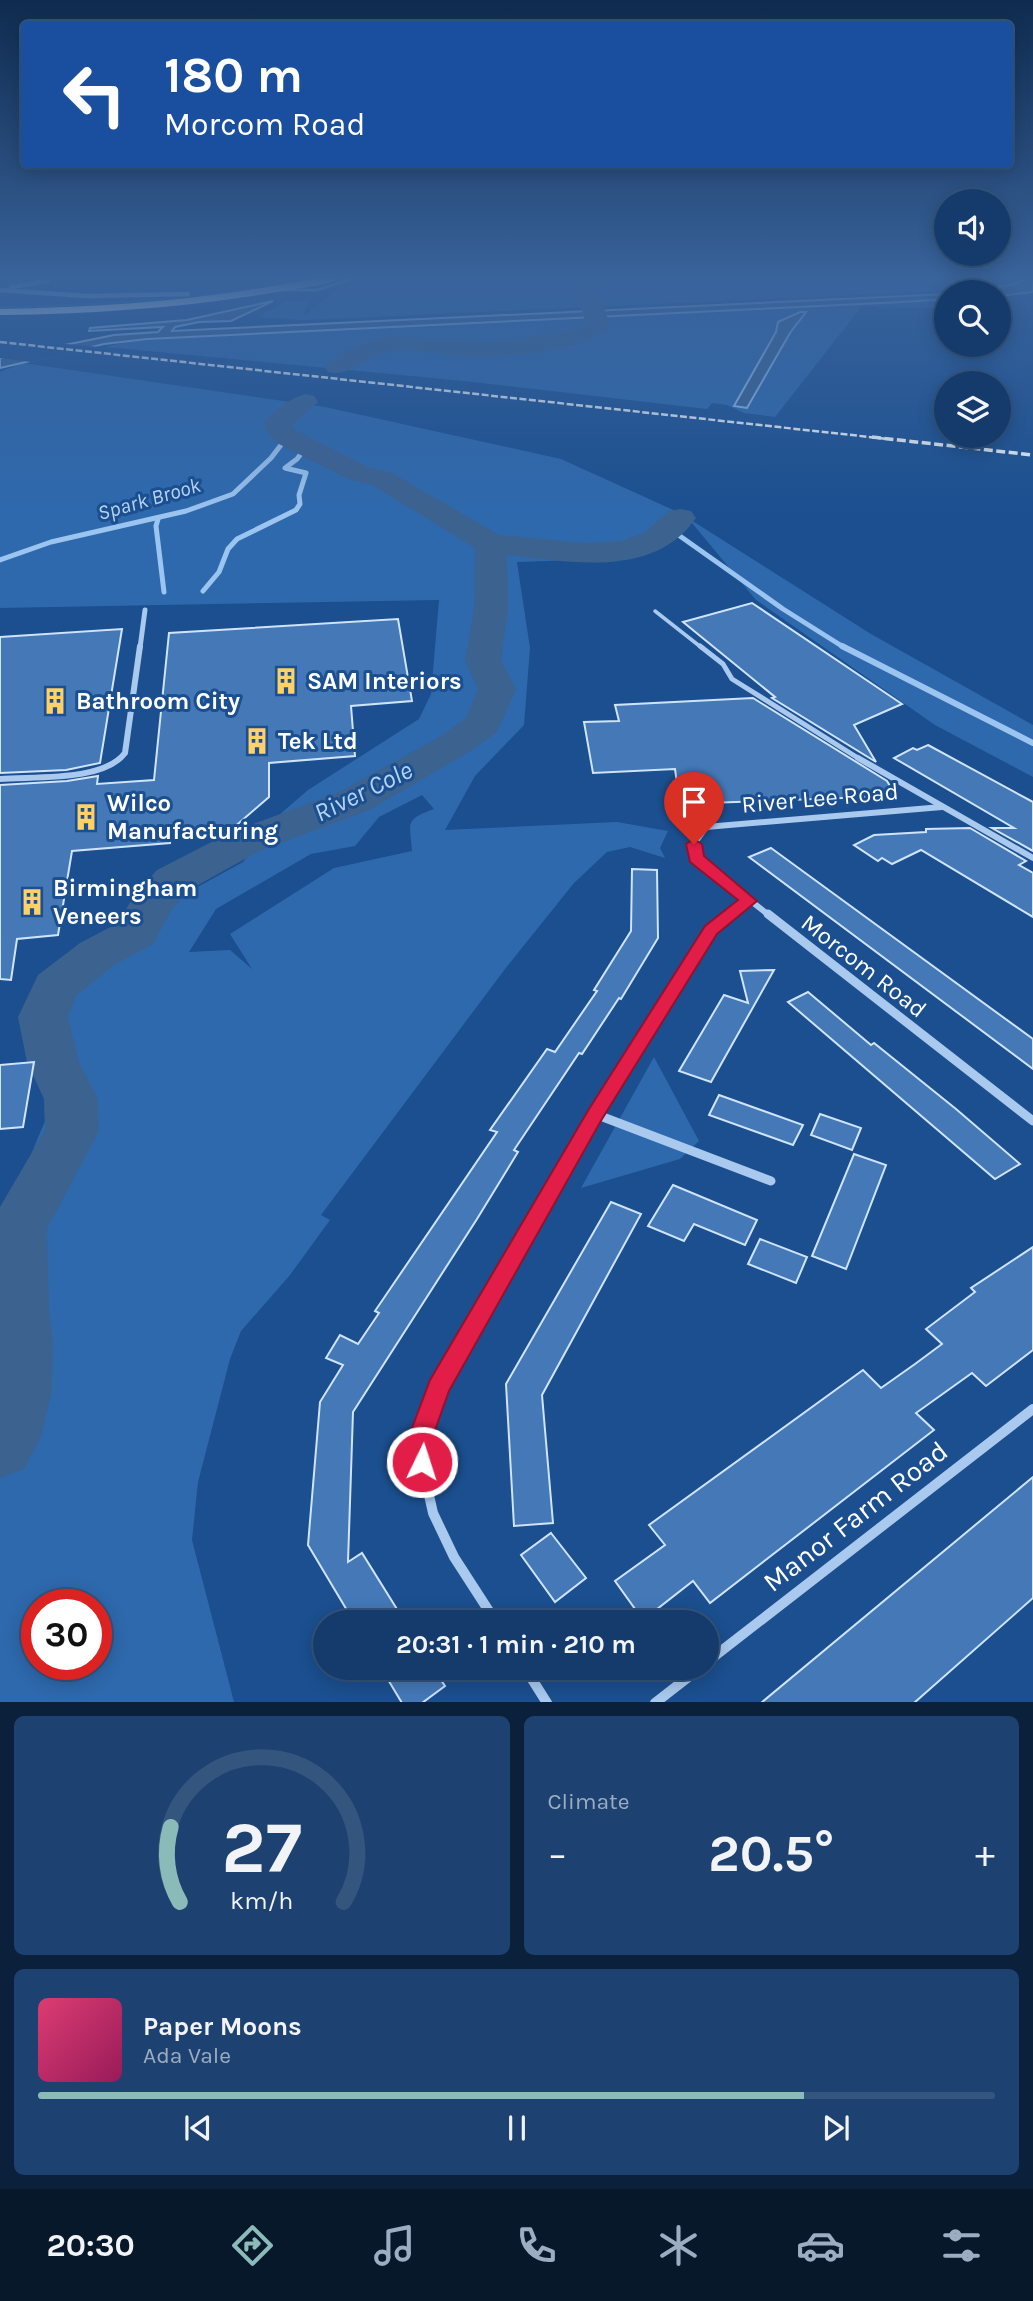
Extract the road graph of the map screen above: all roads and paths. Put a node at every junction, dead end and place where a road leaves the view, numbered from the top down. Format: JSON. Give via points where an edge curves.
{"nodes":[{"id":1,"x":145,"y":610,"type":"dead end"},
{"id":2,"x":655,"y":611,"type":"dead end"},
{"id":3,"x":858,"y":758,"type":"joint"},
{"id":4,"x":0,"y":779,"type":"edge"},
{"id":5,"x":942,"y":807,"type":"junction"},
{"id":6,"x":702,"y":830,"type":"joint"},
{"id":7,"x":1033,"y":859,"type":"edge"},
{"id":8,"x":749,"y":901,"type":"junction"},
{"id":9,"x":596,"y":1114,"type":"junction"},
{"id":10,"x":1033,"y":1121,"type":"edge"},
{"id":11,"x":771,"y":1181,"type":"dead end"},
{"id":12,"x":1033,"y":1409,"type":"edge"},
{"id":13,"x":488,"y":1610,"type":"edge"},
{"id":14,"x":719,"y":1653,"type":"edge"},
{"id":15,"x":532,"y":1680,"type":"edge"},
{"id":16,"x":685,"y":1680,"type":"edge"},
{"id":17,"x":546,"y":1702,"type":"edge"},
{"id":18,"x":656,"y":1702,"type":"edge"}],
"edges":[{"from":1,"to":4,"type":"street","via":[[125,753],[120,760],[92,771]]},
{"from":2,"to":3,"type":"lane","via":[[723,664],[732,679]]},
{"from":3,"to":5,"type":"street"},
{"from":5,"to":6,"type":"street","name":"River Lee Road"},
{"from":5,"to":7,"type":"street"},
{"from":6,"to":8,"type":"street","name":"Morcom Road","via":[[694,844],[696,858]]},
{"from":8,"to":9,"type":"street","via":[[711,930]]},
{"from":8,"to":10,"type":"street","name":"Morcom Road"},
{"from":9,"to":11,"type":"street"},
{"from":9,"to":13,"type":"street","via":[[439,1387],[421,1436],[422,1488],[442,1538]]},
{"from":12,"to":14,"type":"street","name":"Manor Farm Road"},
{"from":15,"to":17,"type":"street"},
{"from":16,"to":18,"type":"street"}]}
